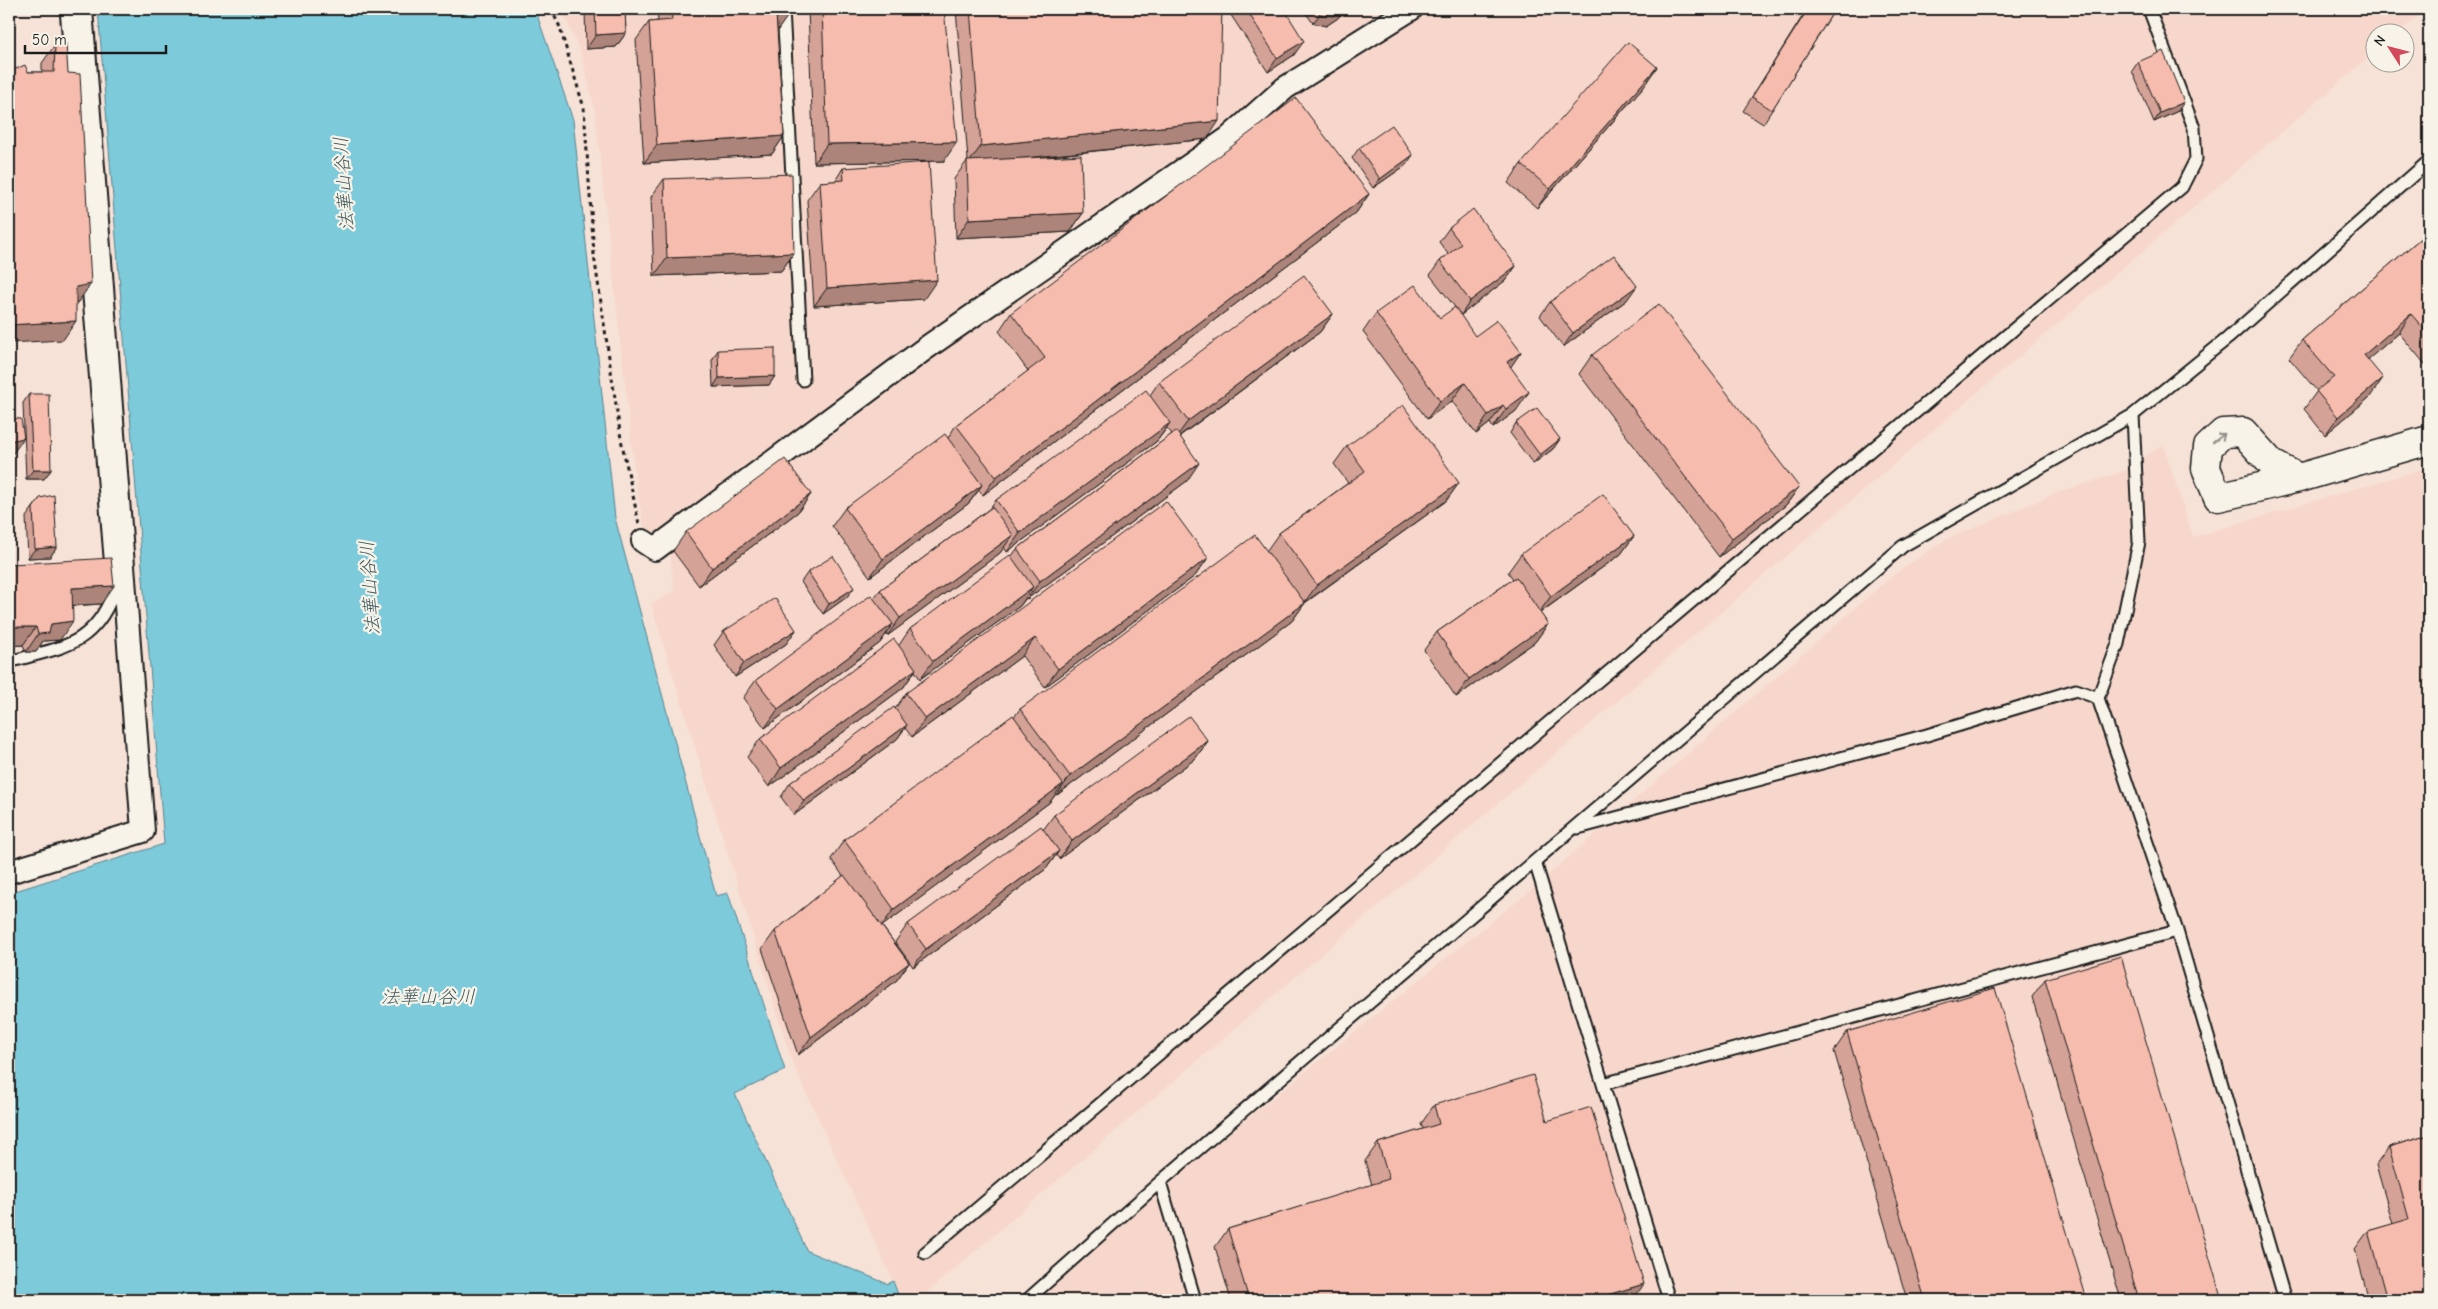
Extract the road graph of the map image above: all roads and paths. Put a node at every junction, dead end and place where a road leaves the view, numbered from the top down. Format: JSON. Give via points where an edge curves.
{"nodes":[{"id":1,"x":66,"y":9,"type":"edge"},
{"id":2,"x":81,"y":9,"type":"edge"},
{"id":3,"x":552,"y":9,"type":"edge"},
{"id":4,"x":783,"y":9,"type":"edge"},
{"id":5,"x":1412,"y":9,"type":"edge"},
{"id":6,"x":2149,"y":9,"type":"edge"},
{"id":7,"x":73,"y":98,"type":"edge"},
{"id":8,"x":2429,"y":160,"type":"edge"},
{"id":9,"x":86,"y":257,"type":"edge"},
{"id":10,"x":803,"y":380,"type":"dead end"},
{"id":11,"x":2133,"y":415,"type":"junction"},
{"id":12,"x":2429,"y":440,"type":"edge"},
{"id":13,"x":2299,"y":478,"type":"junction"},
{"id":14,"x":643,"y":540,"type":"joint"},
{"id":15,"x":9,"y":662,"type":"edge"},
{"id":16,"x":2098,"y":698,"type":"junction"},
{"id":17,"x":1573,"y":829,"type":"junction"},
{"id":18,"x":1535,"y":862,"type":"junction"},
{"id":19,"x":9,"y":872,"type":"edge"},
{"id":20,"x":2177,"y":931,"type":"junction"},
{"id":21,"x":1603,"y":1084,"type":"junction"},
{"id":22,"x":1160,"y":1182,"type":"junction"},
{"id":23,"x":925,"y":1253,"type":"dead end"},
{"id":24,"x":1027,"y":1300,"type":"edge"},
{"id":25,"x":1195,"y":1300,"type":"edge"},
{"id":26,"x":1669,"y":1300,"type":"edge"},
{"id":27,"x":2285,"y":1300,"type":"edge"}],
"edges":[{"from":1,"to":7,"type":"lane"},
{"from":2,"to":19,"type":"street","via":[[143,831]]},
{"from":3,"to":14,"type":"path","via":[[584,108],[594,255],[621,439]]},
{"from":4,"to":10,"type":"lane"},
{"from":5,"to":14,"type":"street","via":[[1285,88],[1229,138],[926,348],[655,549]]},
{"from":6,"to":23,"type":"lane","via":[[2194,128],[2196,159],[2182,188]]},
{"from":8,"to":11,"type":"lane","via":[[2228,338]]},
{"from":9,"to":15,"type":"lane","via":[[113,594],[106,613],[95,628],[76,642]]},
{"from":11,"to":16,"type":"lane","via":[[2139,542],[2118,644]]},
{"from":11,"to":17,"type":"lane","via":[[1903,546]]},
{"from":12,"to":13,"type":"street"},
{"from":13,"to":13,"type":"street","one_way":true,"via":[[2218,497],[2206,468],[2208,447],[2223,433],[2243,432],[2272,464]]},
{"from":16,"to":17,"type":"lane","via":[[2076,690],[1927,735]]},
{"from":16,"to":20,"type":"lane"},
{"from":17,"to":18,"type":"lane"},
{"from":18,"to":21,"type":"lane"},
{"from":18,"to":22,"type":"lane"},
{"from":20,"to":21,"type":"lane"},
{"from":20,"to":27,"type":"lane"},
{"from":21,"to":26,"type":"lane"},
{"from":22,"to":24,"type":"lane"},
{"from":22,"to":25,"type":"lane"}]}
